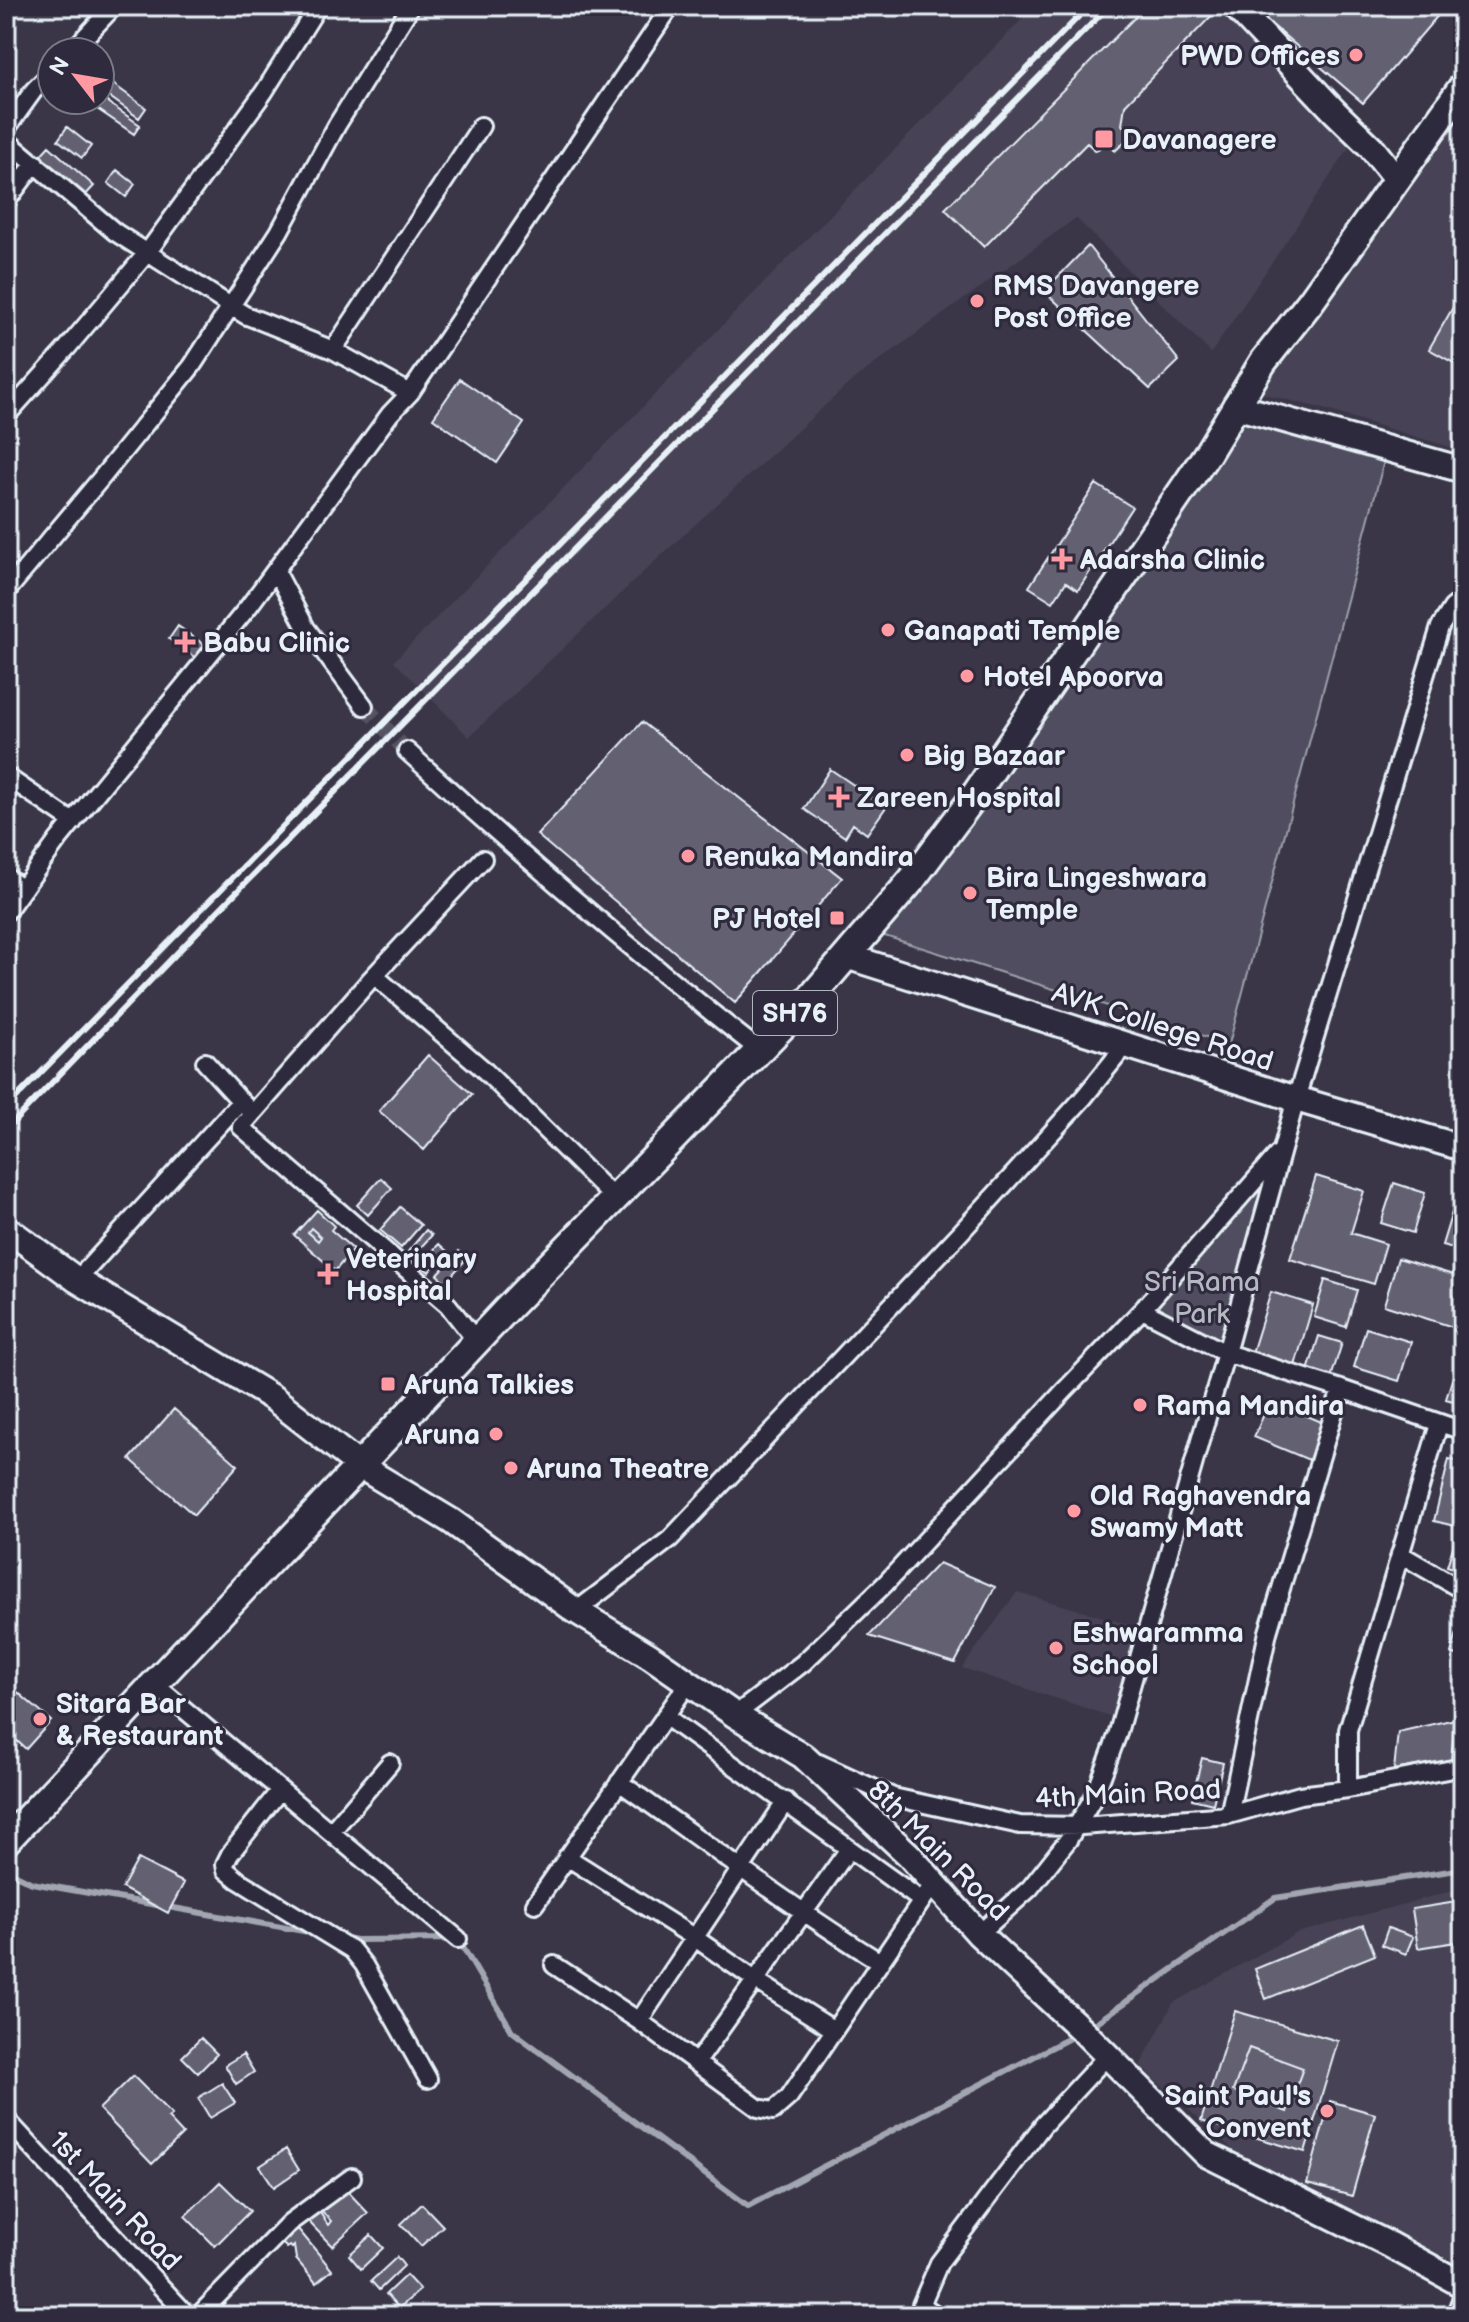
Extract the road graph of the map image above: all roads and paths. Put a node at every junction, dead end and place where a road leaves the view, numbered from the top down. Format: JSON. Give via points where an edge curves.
{"nodes":[{"id":1,"x":114,"y":6,"type":"edge"},
{"id":2,"x":318,"y":6,"type":"edge"},
{"id":3,"x":411,"y":6,"type":"edge"},
{"id":4,"x":671,"y":6,"type":"edge"},
{"id":5,"x":1235,"y":6,"type":"edge"},
{"id":6,"x":1245,"y":6,"type":"edge"},
{"id":7,"x":86,"y":36,"type":"edge"},
{"id":8,"x":1463,"y":86,"type":"edge"},
{"id":9,"x":36,"y":88,"type":"edge"},
{"id":10,"x":481,"y":126,"type":"dead end"},
{"id":11,"x":6,"y":129,"type":"edge"},
{"id":12,"x":6,"y":140,"type":"edge"},
{"id":13,"x":35,"y":163,"type":"junction"},
{"id":14,"x":1400,"y":177,"type":"junction"},
{"id":15,"x":6,"y":202,"type":"edge"},
{"id":16,"x":147,"y":253,"type":"junction"},
{"id":17,"x":232,"y":307,"type":"junction"},
{"id":18,"x":333,"y":350,"type":"junction"},
{"id":19,"x":410,"y":393,"type":"junction"},
{"id":20,"x":1235,"y":406,"type":"junction"},
{"id":21,"x":6,"y":416,"type":"edge"},
{"id":22,"x":1463,"y":470,"type":"edge"},
{"id":23,"x":276,"y":571,"type":"junction"},
{"id":24,"x":6,"y":592,"type":"edge"},
{"id":25,"x":1463,"y":599,"type":"edge"},
{"id":26,"x":364,"y":706,"type":"tunnel mouth"},
{"id":27,"x":407,"y":751,"type":"tunnel mouth"},
{"id":28,"x":6,"y":776,"type":"edge"},
{"id":29,"x":73,"y":822,"type":"junction"},
{"id":30,"x":483,"y":859,"type":"dead end"},
{"id":31,"x":6,"y":877,"type":"edge"},
{"id":32,"x":23,"y":889,"type":"junction"},
{"id":33,"x":6,"y":912,"type":"edge"},
{"id":34,"x":846,"y":956,"type":"junction"},
{"id":35,"x":375,"y":976,"type":"junction"},
{"id":36,"x":1125,"y":1046,"type":"junction"},
{"id":37,"x":760,"y":1051,"type":"junction"},
{"id":38,"x":205,"y":1062,"type":"dead end"},
{"id":39,"x":1296,"y":1099,"type":"junction"},
{"id":40,"x":241,"y":1101,"type":"junction"},
{"id":41,"x":253,"y":1114,"type":"junction"},
{"id":42,"x":1463,"y":1148,"type":"edge"},
{"id":43,"x":1282,"y":1150,"type":"junction"},
{"id":44,"x":615,"y":1199,"type":"junction"},
{"id":45,"x":6,"y":1228,"type":"edge"},
{"id":46,"x":77,"y":1280,"type":"junction"},
{"id":47,"x":1142,"y":1310,"type":"junction"},
{"id":48,"x":477,"y":1342,"type":"junction"},
{"id":49,"x":1226,"y":1353,"type":"junction"},
{"id":50,"x":1341,"y":1389,"type":"junction"},
{"id":51,"x":1439,"y":1424,"type":"junction"},
{"id":52,"x":1463,"y":1431,"type":"edge"},
{"id":53,"x":360,"y":1466,"type":"junction"},
{"id":54,"x":1400,"y":1554,"type":"junction"},
{"id":55,"x":1463,"y":1589,"type":"edge"},
{"id":56,"x":576,"y":1611,"type":"junction"},
{"id":57,"x":689,"y":1682,"type":"junction"},
{"id":58,"x":154,"y":1684,"type":"junction"},
{"id":59,"x":735,"y":1715,"type":"junction"},
{"id":60,"x":665,"y":1716,"type":"junction"},
{"id":61,"x":803,"y":1756,"type":"junction"},
{"id":62,"x":390,"y":1763,"type":"dead end"},
{"id":63,"x":1463,"y":1767,"type":"edge"},
{"id":64,"x":619,"y":1782,"type":"junction"},
{"id":65,"x":1348,"y":1789,"type":"junction"},
{"id":66,"x":280,"y":1790,"type":"junction"},
{"id":67,"x":786,"y":1801,"type":"junction"},
{"id":68,"x":1229,"y":1815,"type":"junction"},
{"id":69,"x":1077,"y":1826,"type":"junction"},
{"id":70,"x":331,"y":1832,"type":"junction"},
{"id":71,"x":6,"y":1841,"type":"edge"},
{"id":72,"x":849,"y":1849,"type":"junction"},
{"id":73,"x":567,"y":1857,"type":"junction"},
{"id":74,"x":742,"y":1868,"type":"junction"},
{"id":75,"x":928,"y":1892,"type":"junction"},
{"id":76,"x":535,"y":1904,"type":"dead end"},
{"id":77,"x":803,"y":1914,"type":"junction"},
{"id":78,"x":979,"y":1934,"type":"junction"},
{"id":79,"x":695,"y":1938,"type":"junction"},
{"id":80,"x":458,"y":1939,"type":"dead end"},
{"id":81,"x":880,"y":1962,"type":"junction"},
{"id":82,"x":554,"y":1965,"type":"dead end"},
{"id":83,"x":755,"y":1980,"type":"junction"},
{"id":84,"x":639,"y":2021,"type":"junction"},
{"id":85,"x":834,"y":2030,"type":"junction"},
{"id":86,"x":1108,"y":2055,"type":"junction"},
{"id":87,"x":697,"y":2062,"type":"junction"},
{"id":88,"x":428,"y":2079,"type":"dead end"},
{"id":89,"x":6,"y":2119,"type":"edge"},
{"id":90,"x":352,"y":2177,"type":"dead end"},
{"id":91,"x":1463,"y":2285,"type":"edge"},
{"id":92,"x":1463,"y":2295,"type":"edge"},
{"id":93,"x":179,"y":2313,"type":"edge"},
{"id":94,"x":198,"y":2316,"type":"edge"},
{"id":95,"x":938,"y":2316,"type":"edge"},
{"id":96,"x":1455,"y":2316,"type":"edge"}],
"edges":[{"from":1,"to":7,"type":"street"},
{"from":2,"to":16,"type":"street","via":[[264,92]]},
{"from":3,"to":17,"type":"street"},
{"from":4,"to":19,"type":"street"},
{"from":5,"to":14,"type":"street"},
{"from":6,"to":14,"type":"street","via":[[1376,140]]},
{"from":8,"to":14,"type":"main road","number":"SH76"},
{"from":9,"to":11,"type":"street"},
{"from":10,"to":18,"type":"street"},
{"from":12,"to":13,"type":"street"},
{"from":13,"to":15,"type":"street"},
{"from":13,"to":16,"type":"street"},
{"from":14,"to":20,"type":"main road","number":"SH76"},
{"from":16,"to":17,"type":"street"},
{"from":16,"to":21,"type":"street"},
{"from":17,"to":18,"type":"street"},
{"from":17,"to":24,"type":"street","via":[[192,366]]},
{"from":18,"to":19,"type":"street"},
{"from":19,"to":23,"type":"street"},
{"from":20,"to":22,"type":"street"},
{"from":20,"to":34,"type":"main road","number":"SH76","via":[[970,802]]},
{"from":23,"to":26,"type":"street","via":[[306,628]]},
{"from":23,"to":29,"type":"street"},
{"from":25,"to":39,"type":"street","via":[[1440,627]]},
{"from":27,"to":37,"type":"street","via":[[496,833]]},
{"from":28,"to":29,"type":"street"},
{"from":29,"to":32,"type":"street"},
{"from":30,"to":35,"type":"street"},
{"from":31,"to":32,"type":"street"},
{"from":32,"to":33,"type":"street"},
{"from":34,"to":36,"type":"street","name":"AVK College Road"},
{"from":34,"to":37,"type":"main road","number":"SH76"},
{"from":35,"to":41,"type":"street"},
{"from":35,"to":44,"type":"street","via":[[482,1068]]},
{"from":36,"to":39,"type":"street","name":"AVK College Road"},
{"from":36,"to":56,"type":"street","via":[[961,1232],[670,1539]]},
{"from":37,"to":44,"type":"main road","number":"SH76"},
{"from":38,"to":40,"type":"street"},
{"from":39,"to":42,"type":"street","name":"AVK College Road"},
{"from":39,"to":43,"type":"street"},
{"from":40,"to":41,"type":"street"},
{"from":40,"to":46,"type":"street"},
{"from":41,"to":48,"type":"street","via":[[241,1127],[448,1305]]},
{"from":43,"to":47,"type":"street"},
{"from":43,"to":49,"type":"street"},
{"from":44,"to":48,"type":"main road","number":"SH76"},
{"from":45,"to":46,"type":"street","name":"8th Main Road"},
{"from":46,"to":53,"type":"street","name":"8th Main Road","via":[[273,1398]]},
{"from":47,"to":49,"type":"street"},
{"from":47,"to":59,"type":"street","via":[[885,1584],[803,1663]]},
{"from":48,"to":53,"type":"main road","number":"SH76"},
{"from":49,"to":50,"type":"street"},
{"from":49,"to":69,"type":"street","via":[[1117,1736]]},
{"from":50,"to":51,"type":"street"},
{"from":50,"to":68,"type":"street","via":[[1268,1632]]},
{"from":51,"to":52,"type":"street"},
{"from":51,"to":54,"type":"street"},
{"from":53,"to":56,"type":"street","name":"8th Main Road","via":[[451,1521]]},
{"from":53,"to":58,"type":"main road","number":"SH76"},
{"from":54,"to":55,"type":"street"},
{"from":54,"to":65,"type":"street","via":[[1348,1730]]},
{"from":56,"to":57,"type":"street","name":"8th Main Road"},
{"from":57,"to":59,"type":"street","name":"8th Main Road"},
{"from":57,"to":60,"type":"street"},
{"from":58,"to":66,"type":"street"},
{"from":58,"to":71,"type":"main road","number":"SH76"},
{"from":59,"to":61,"type":"street","name":"8th Main Road"},
{"from":60,"to":64,"type":"street"},
{"from":60,"to":67,"type":"street"},
{"from":61,"to":69,"type":"street","name":"4th Main Road","via":[[893,1797],[1020,1825]]},
{"from":61,"to":75,"type":"street","name":"8th Main Road","via":[[909,1855]]},
{"from":62,"to":70,"type":"street"},
{"from":63,"to":65,"type":"street","name":"4th Main Road"},
{"from":64,"to":73,"type":"street"},
{"from":64,"to":74,"type":"street"},
{"from":65,"to":68,"type":"street","name":"4th Main Road","via":[[1300,1795]]},
{"from":66,"to":70,"type":"street"},
{"from":66,"to":88,"type":"street","via":[[230,1854],[226,1870],[352,1950]]},
{"from":67,"to":72,"type":"street"},
{"from":67,"to":74,"type":"street"},
{"from":68,"to":69,"type":"street","name":"4th Main Road"},
{"from":69,"to":78,"type":"street","via":[[1030,1888]]},
{"from":70,"to":80,"type":"street"},
{"from":72,"to":75,"type":"street"},
{"from":72,"to":77,"type":"street"},
{"from":73,"to":76,"type":"street"},
{"from":73,"to":79,"type":"street"},
{"from":74,"to":77,"type":"street"},
{"from":74,"to":79,"type":"street"},
{"from":75,"to":78,"type":"street","name":"8th Main Road"},
{"from":75,"to":81,"type":"street"},
{"from":77,"to":81,"type":"street"},
{"from":77,"to":83,"type":"street"},
{"from":78,"to":86,"type":"street","name":"8th Main Road"},
{"from":79,"to":83,"type":"street"},
{"from":79,"to":84,"type":"street"},
{"from":81,"to":85,"type":"street"},
{"from":82,"to":84,"type":"street"},
{"from":83,"to":85,"type":"street"},
{"from":83,"to":87,"type":"street"},
{"from":84,"to":87,"type":"street"},
{"from":85,"to":87,"type":"street","via":[[789,2097],[773,2111],[758,2108]]},
{"from":86,"to":91,"type":"street","name":"8th Main Road","via":[[1206,2154]]},
{"from":86,"to":95,"type":"street","via":[[1043,2125],[939,2263],[921,2305]]},
{"from":89,"to":93,"type":"street","name":"1st Main Road"},
{"from":90,"to":94,"type":"street","via":[[289,2223]]},
{"from":92,"to":96,"type":"street"}]}
